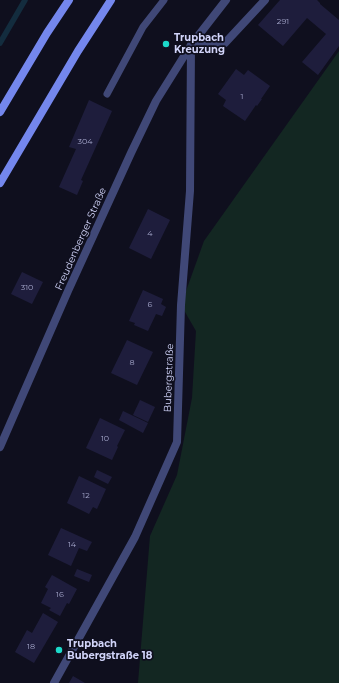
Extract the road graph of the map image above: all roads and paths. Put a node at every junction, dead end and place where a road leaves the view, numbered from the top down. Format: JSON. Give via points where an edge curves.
{"nodes":[{"id":1,"x":69,"y":0,"type":"edge"},
{"id":2,"x":111,"y":0,"type":"edge"},
{"id":3,"x":164,"y":0,"type":"edge"},
{"id":4,"x":226,"y":0,"type":"edge"},
{"id":5,"x":265,"y":0,"type":"edge"},
{"id":6,"x":191,"y":45,"type":"junction"},
{"id":7,"x":107,"y":94,"type":"dead end"},
{"id":8,"x":0,"y":112,"type":"edge"},
{"id":9,"x":0,"y":182,"type":"edge"},
{"id":10,"x":0,"y":447,"type":"edge"},
{"id":11,"x":54,"y":683,"type":"edge"}],
"edges":[{"from":1,"to":8,"type":"main road"},
{"from":2,"to":9,"type":"main road"},
{"from":3,"to":7,"type":"lane","via":[[143,27]]},
{"from":4,"to":6,"type":"street","name":"Freudenberger Straße"},
{"from":5,"to":6,"type":"street","via":[[225,43]]},
{"from":6,"to":10,"type":"street","name":"Freudenberger Straße","via":[[156,101],[131,153]]},
{"from":6,"to":11,"type":"street","name":"Bubergstraße","via":[[190,192],[181,305],[177,442],[135,537]]}]}
